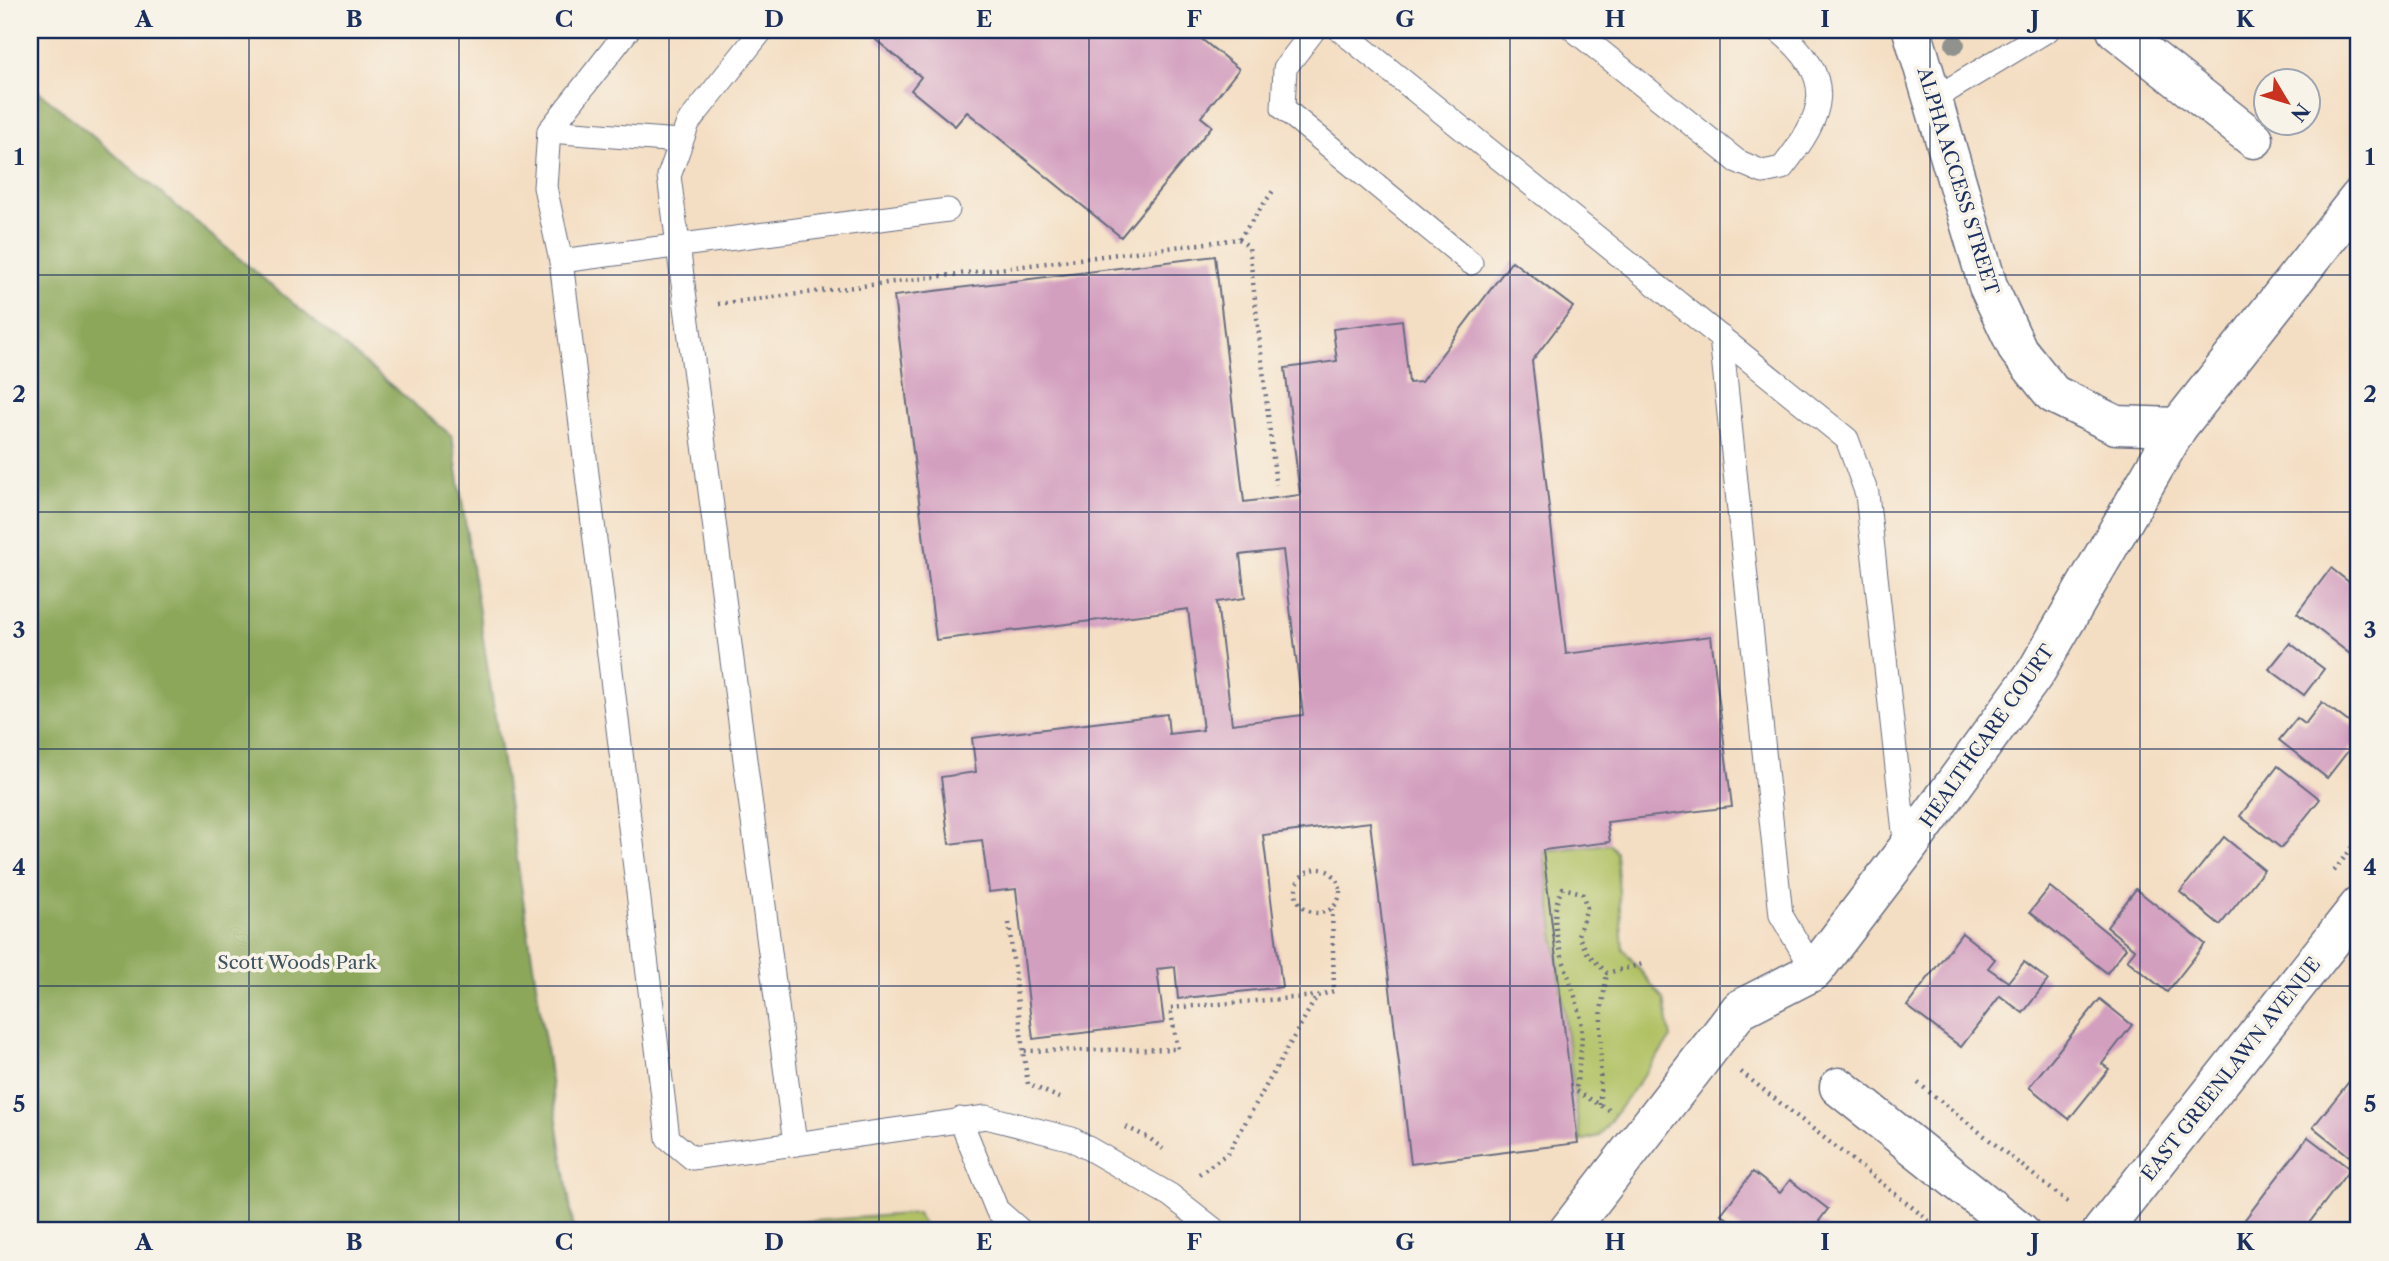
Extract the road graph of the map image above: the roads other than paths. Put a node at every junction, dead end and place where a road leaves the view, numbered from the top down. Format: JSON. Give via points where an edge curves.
{"nodes":[{"id":1,"x":628,"y":30,"type":"edge"},
{"id":2,"x":762,"y":30,"type":"edge"},
{"id":3,"x":1314,"y":30,"type":"edge"},
{"id":4,"x":1340,"y":30,"type":"edge"},
{"id":5,"x":1574,"y":30,"type":"edge"},
{"id":6,"x":1778,"y":30,"type":"edge"},
{"id":7,"x":1913,"y":30,"type":"edge"},
{"id":8,"x":2048,"y":30,"type":"edge"},
{"id":9,"x":2116,"y":30,"type":"edge"},
{"id":10,"x":1932,"y":100,"type":"junction"},
{"id":11,"x":549,"y":131,"type":"junction"},
{"id":12,"x":2254,"y":139,"type":"dead end"},
{"id":13,"x":679,"y":141,"type":"junction"},
{"id":14,"x":2359,"y":198,"type":"edge"},
{"id":15,"x":948,"y":210,"type":"dead end"},
{"id":16,"x":677,"y":245,"type":"junction"},
{"id":17,"x":561,"y":261,"type":"junction"},
{"id":18,"x":1471,"y":262,"type":"dead end"},
{"id":19,"x":1721,"y":337,"type":"junction"},
{"id":20,"x":2178,"y":427,"type":"junction"},
{"id":21,"x":1906,"y":850,"type":"junction"},
{"id":22,"x":2359,"y":906,"type":"edge"},
{"id":23,"x":1814,"y":971,"type":"junction"},
{"id":24,"x":1839,"y":1087,"type":"dead end"},
{"id":25,"x":960,"y":1119,"type":"junction"},
{"id":26,"x":795,"y":1144,"type":"junction"},
{"id":27,"x":1021,"y":1231,"type":"edge"},
{"id":28,"x":1216,"y":1231,"type":"edge"},
{"id":29,"x":1568,"y":1231,"type":"edge"},
{"id":30,"x":2021,"y":1231,"type":"edge"},
{"id":31,"x":2102,"y":1231,"type":"edge"}],
"edges":[{"from":1,"to":11,"type":"lane"},
{"from":2,"to":13,"type":"lane","via":[[688,123]]},
{"from":3,"to":18,"type":"lane","via":[[1285,68],[1283,108]]},
{"from":4,"to":19,"type":"lane"},
{"from":5,"to":6,"type":"lane","via":[[1737,161],[1763,172],[1782,168],[1820,109],[1817,76],[1793,41]]},
{"from":7,"to":10,"type":"street","name":"ALPHA ACCESS STREET"},
{"from":8,"to":10,"type":"lane"},
{"from":9,"to":12,"type":"street"},
{"from":10,"to":20,"type":"street","name":"ALPHA ACCESS STREET","via":[[1987,286],[2018,350],[2053,394],[2116,425]]},
{"from":11,"to":13,"type":"lane"},
{"from":11,"to":17,"type":"lane","via":[[545,187]]},
{"from":13,"to":16,"type":"lane","via":[[669,176]]},
{"from":14,"to":20,"type":"street","name":"HEALTHCARE COURT"},
{"from":15,"to":16,"type":"lane"},
{"from":16,"to":17,"type":"lane"},
{"from":16,"to":26,"type":"lane"},
{"from":17,"to":26,"type":"lane","via":[[668,1138],[692,1158]]},
{"from":19,"to":21,"type":"lane","via":[[1847,439],[1867,494]]},
{"from":19,"to":23,"type":"lane","via":[[1781,915]]},
{"from":20,"to":21,"type":"street","name":"HEALTHCARE COURT","via":[[2036,672]]},
{"from":21,"to":23,"type":"street","name":"HEALTHCARE COURT"},
{"from":22,"to":31,"type":"street","name":"EAST GREENLAWN AVENUE"},
{"from":23,"to":29,"type":"street","name":"HEALTHCARE COURT","via":[[1740,1009]]},
{"from":24,"to":30,"type":"street"},
{"from":25,"to":26,"type":"lane"},
{"from":25,"to":27,"type":"lane","via":[[997,1210]]},
{"from":25,"to":28,"type":"lane","via":[[986,1117],[1072,1139],[1170,1195]]}]}
